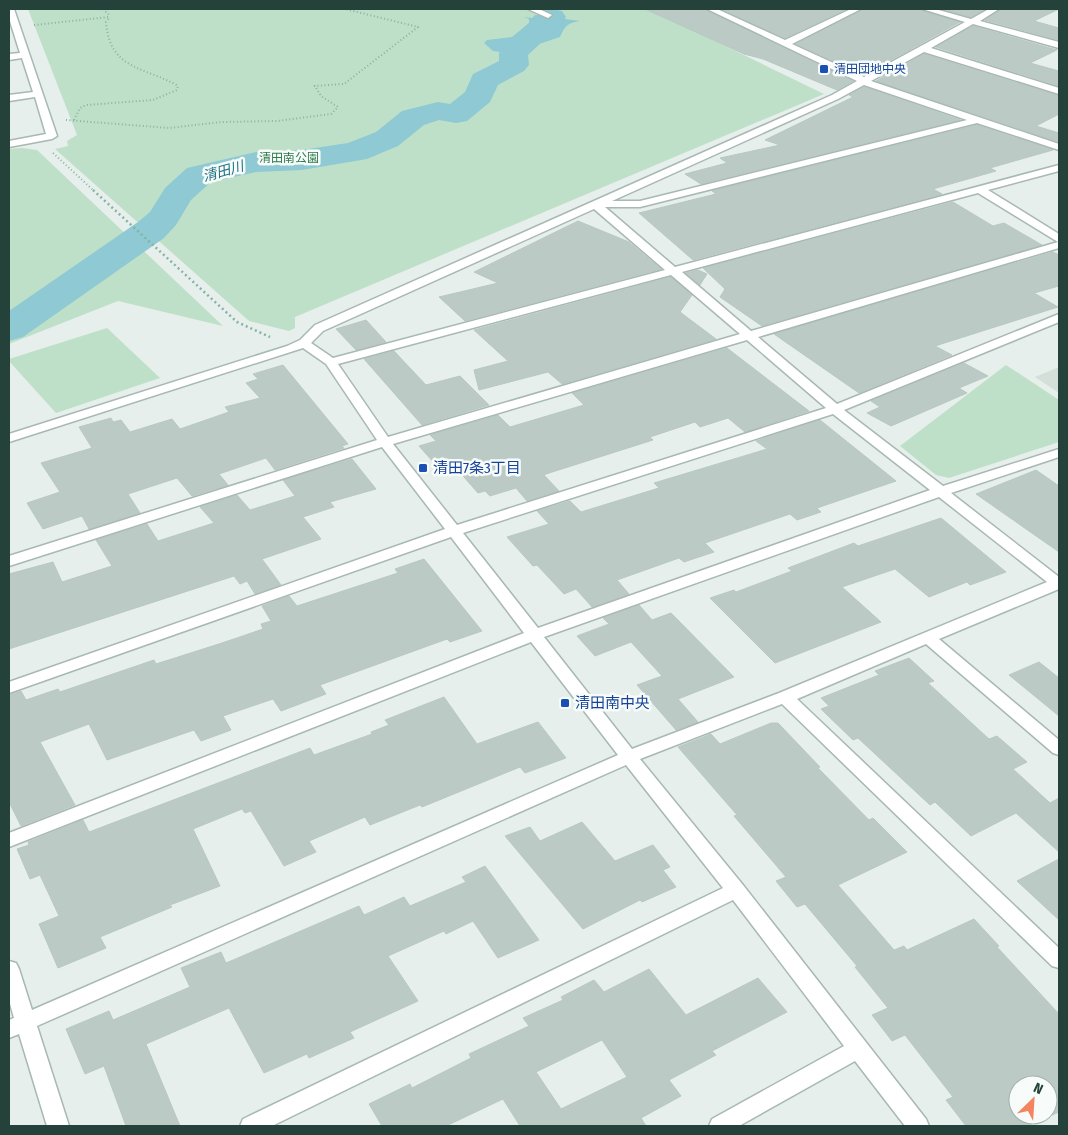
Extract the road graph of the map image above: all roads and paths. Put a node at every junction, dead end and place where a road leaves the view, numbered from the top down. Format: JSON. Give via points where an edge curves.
{"nodes":[{"id":1,"x":10,"y":9,"type":"edge"},
{"id":2,"x":103,"y":9,"type":"edge"},
{"id":3,"x":345,"y":9,"type":"edge"},
{"id":4,"x":532,"y":9,"type":"edge"},
{"id":5,"x":712,"y":9,"type":"edge"},
{"id":6,"x":856,"y":9,"type":"edge"},
{"id":7,"x":926,"y":9,"type":"edge"},
{"id":8,"x":995,"y":9,"type":"edge"},
{"id":9,"x":548,"y":15,"type":"dead end"},
{"id":10,"x":110,"y":16,"type":"junction"},
{"id":11,"x":974,"y":20,"type":"junction"},
{"id":12,"x":13,"y":22,"type":"edge"},
{"id":13,"x":786,"y":44,"type":"junction"},
{"id":14,"x":1059,"y":45,"type":"edge"},
{"id":15,"x":922,"y":48,"type":"junction"},
{"id":16,"x":26,"y":55,"type":"junction"},
{"id":17,"x":9,"y":57,"type":"edge"},
{"id":18,"x":865,"y":81,"type":"junction"},
{"id":19,"x":1059,"y":91,"type":"edge"},
{"id":20,"x":39,"y":94,"type":"junction"},
{"id":21,"x":9,"y":98,"type":"edge"},
{"id":22,"x":48,"y":119,"type":"junction"},
{"id":23,"x":74,"y":120,"type":"junction"},
{"id":24,"x":978,"y":120,"type":"junction"},
{"id":25,"x":9,"y":144,"type":"edge"},
{"id":26,"x":1059,"y":147,"type":"edge"},
{"id":27,"x":49,"y":150,"type":"dead end"},
{"id":28,"x":1059,"y":168,"type":"edge"},
{"id":29,"x":979,"y":189,"type":"junction"},
{"id":30,"x":595,"y":204,"type":"junction"},
{"id":31,"x":1059,"y":239,"type":"edge"},
{"id":32,"x":1059,"y":245,"type":"edge"},
{"id":33,"x":672,"y":270,"type":"junction"},
{"id":34,"x":1059,"y":318,"type":"edge"},
{"id":35,"x":749,"y":336,"type":"junction"},
{"id":36,"x":304,"y":343,"type":"junction"},
{"id":37,"x":331,"y":362,"type":"junction"},
{"id":38,"x":835,"y":409,"type":"junction"},
{"id":39,"x":9,"y":438,"type":"edge"},
{"id":40,"x":386,"y":442,"type":"junction"},
{"id":41,"x":1052,"y":455,"type":"edge"},
{"id":42,"x":1059,"y":467,"type":"edge"},
{"id":43,"x":939,"y":492,"type":"junction"},
{"id":44,"x":454,"y":531,"type":"junction"},
{"id":45,"x":9,"y":561,"type":"edge"},
{"id":46,"x":1059,"y":583,"type":"edge"},
{"id":47,"x":534,"y":635,"type":"junction"},
{"id":48,"x":927,"y":638,"type":"junction"},
{"id":49,"x":9,"y":688,"type":"edge"},
{"id":50,"x":785,"y":697,"type":"junction"},
{"id":51,"x":1059,"y":749,"type":"edge"},
{"id":52,"x":629,"y":758,"type":"junction"},
{"id":53,"x":9,"y":840,"type":"edge"},
{"id":54,"x":736,"y":890,"type":"junction"},
{"id":55,"x":1059,"y":960,"type":"edge"},
{"id":56,"x":9,"y":969,"type":"edge"},
{"id":57,"x":17,"y":1026,"type":"edge"},
{"id":58,"x":858,"y":1049,"type":"junction"},
{"id":59,"x":58,"y":1126,"type":"edge"},
{"id":60,"x":251,"y":1126,"type":"edge"},
{"id":61,"x":720,"y":1126,"type":"edge"},
{"id":62,"x":918,"y":1126,"type":"edge"}],
"edges":[{"from":1,"to":12,"type":"street"},
{"from":2,"to":10,"type":"path"},
{"from":3,"to":23,"type":"path","via":[[418,27],[344,84],[313,84],[321,96],[338,107],[331,114],[169,128]]},
{"from":4,"to":9,"type":"street"},
{"from":5,"to":13,"type":"street"},
{"from":6,"to":13,"type":"street"},
{"from":7,"to":11,"type":"street"},
{"from":8,"to":11,"type":"street"},
{"from":10,"to":12,"type":"path"},
{"from":10,"to":23,"type":"path","via":[[106,22],[107,35],[121,62],[168,80],[178,86],[177,90],[153,100],[86,105],[80,108]]},
{"from":11,"to":14,"type":"street"},
{"from":11,"to":15,"type":"street"},
{"from":12,"to":16,"type":"street"},
{"from":13,"to":18,"type":"street"},
{"from":15,"to":18,"type":"street"},
{"from":15,"to":19,"type":"street"},
{"from":16,"to":17,"type":"street"},
{"from":16,"to":20,"type":"street"},
{"from":18,"to":24,"type":"street"},
{"from":18,"to":30,"type":"street"},
{"from":20,"to":21,"type":"street"},
{"from":20,"to":22,"type":"street"},
{"from":22,"to":23,"type":"path"},
{"from":22,"to":25,"type":"street","via":[[52,136]]},
{"from":24,"to":26,"type":"street"},
{"from":24,"to":30,"type":"street","via":[[640,204]]},
{"from":27,"to":36,"type":"path","via":[[237,322],[273,338]]},
{"from":28,"to":29,"type":"street"},
{"from":29,"to":31,"type":"street"},
{"from":29,"to":33,"type":"street"},
{"from":30,"to":33,"type":"street"},
{"from":30,"to":36,"type":"street","via":[[319,328]]},
{"from":32,"to":35,"type":"street"},
{"from":33,"to":35,"type":"street"},
{"from":33,"to":37,"type":"street"},
{"from":34,"to":38,"type":"street"},
{"from":35,"to":38,"type":"street"},
{"from":35,"to":40,"type":"street"},
{"from":36,"to":37,"type":"street"},
{"from":36,"to":39,"type":"street"},
{"from":37,"to":40,"type":"street"},
{"from":38,"to":43,"type":"street"},
{"from":38,"to":44,"type":"street"},
{"from":40,"to":44,"type":"street"},
{"from":40,"to":45,"type":"street"},
{"from":41,"to":42,"type":"street"},
{"from":41,"to":43,"type":"street"},
{"from":43,"to":46,"type":"street"},
{"from":43,"to":47,"type":"street"},
{"from":44,"to":47,"type":"street"},
{"from":44,"to":49,"type":"street"},
{"from":46,"to":48,"type":"street"},
{"from":47,"to":52,"type":"street"},
{"from":47,"to":53,"type":"street"},
{"from":48,"to":50,"type":"street"},
{"from":48,"to":51,"type":"street"},
{"from":50,"to":52,"type":"street"},
{"from":50,"to":55,"type":"street"},
{"from":52,"to":54,"type":"street"},
{"from":52,"to":57,"type":"street"},
{"from":54,"to":58,"type":"street"},
{"from":54,"to":60,"type":"street"},
{"from":56,"to":57,"type":"street"},
{"from":57,"to":59,"type":"street"},
{"from":58,"to":61,"type":"street"},
{"from":58,"to":62,"type":"street"}]}
